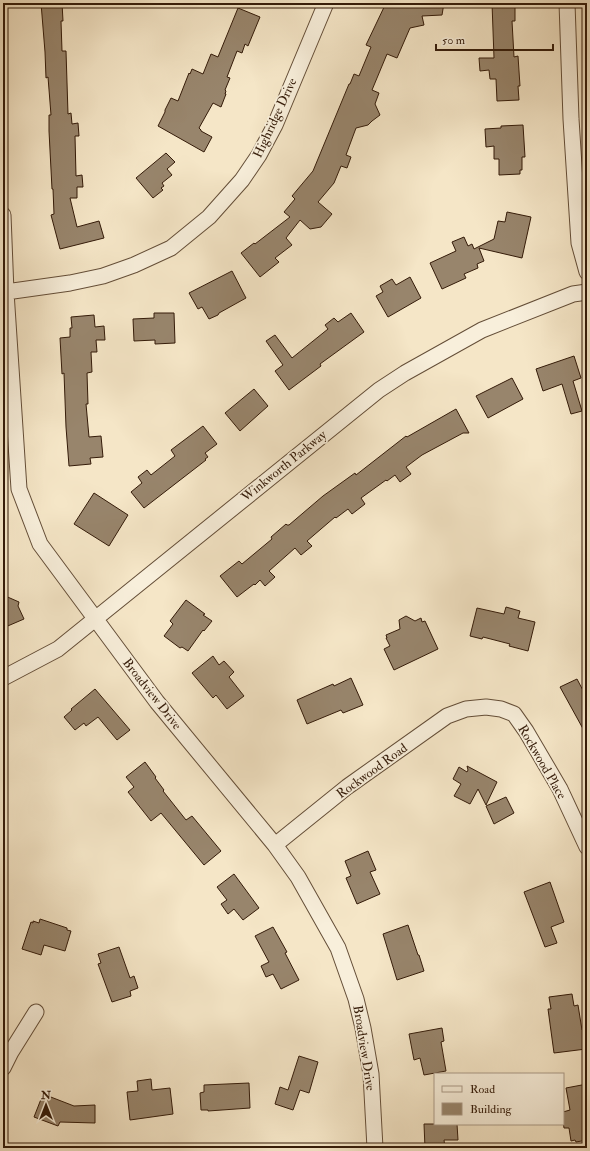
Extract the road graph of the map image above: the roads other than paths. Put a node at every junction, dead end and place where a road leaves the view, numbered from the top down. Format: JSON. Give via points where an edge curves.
{"nodes":[{"id":1,"x":326,"y":3,"type":"edge"},
{"id":2,"x":567,"y":3,"type":"edge"},
{"id":3,"x":3,"y":215,"type":"edge"},
{"id":4,"x":587,"y":272,"type":"edge"},
{"id":5,"x":6,"y":292,"type":"junction"},
{"id":6,"x":587,"y":292,"type":"edge"},
{"id":7,"x":96,"y":620,"type":"junction"},
{"id":8,"x":3,"y":678,"type":"edge"},
{"id":9,"x":475,"y":708,"type":"joint"},
{"id":10,"x":275,"y":846,"type":"junction"},
{"id":11,"x":587,"y":847,"type":"edge"},
{"id":12,"x":36,"y":1012,"type":"dead end"},
{"id":13,"x":3,"y":1068,"type":"edge"},
{"id":14,"x":375,"y":1148,"type":"edge"}],
"edges":[{"from":1,"to":5,"type":"street","name":"Highridge Drive","via":[[275,125],[242,180],[209,217],[171,248],[134,265],[103,276],[70,283]]},
{"from":2,"to":4,"type":"street","via":[[578,243]]},
{"from":3,"to":5,"type":"street","name":"Broadview Drive"},
{"from":5,"to":7,"type":"street","name":"Broadview Drive","via":[[19,489],[40,544]]},
{"from":6,"to":7,"type":"street","name":"Winkworth Parkway","via":[[573,294],[482,330],[379,390]]},
{"from":7,"to":8,"type":"street","name":"Winkworth Parkway","via":[[58,649]]},
{"from":7,"to":10,"type":"street","name":"Broadview Drive","via":[[157,702]]},
{"from":9,"to":10,"type":"street","name":"Rockwood Road","via":[[447,716],[347,787]]},
{"from":9,"to":11,"type":"street","name":"Rockwood Place","via":[[501,709],[514,714],[560,789]]},
{"from":10,"to":14,"type":"street","name":"Broadview Drive","via":[[298,877],[338,948],[356,999],[371,1074]]},
{"from":12,"to":13,"type":"street"}]}
